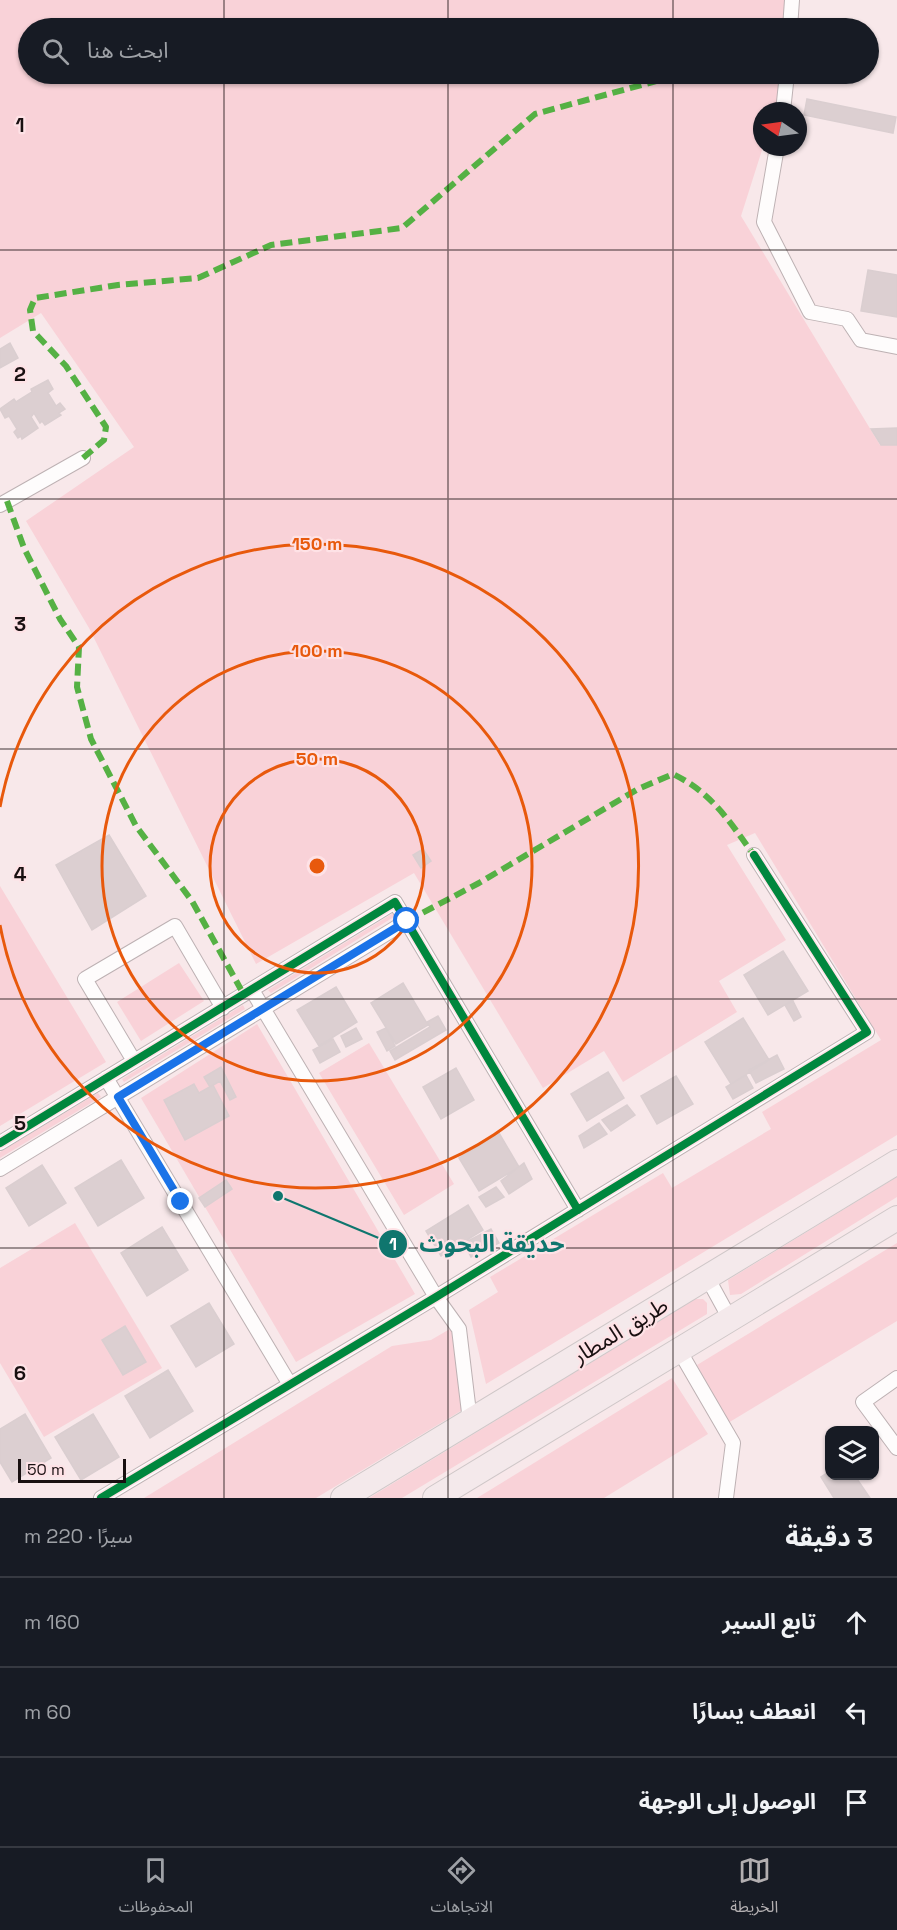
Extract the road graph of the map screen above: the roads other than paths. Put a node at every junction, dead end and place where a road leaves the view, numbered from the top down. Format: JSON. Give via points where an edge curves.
{"nodes":[{"id":1,"x":792,"y":0,"type":"edge"},
{"id":2,"x":791,"y":18,"type":"edge"},
{"id":3,"x":787,"y":84,"type":"edge"},
{"id":4,"x":784,"y":102,"type":"edge"},
{"id":5,"x":775,"y":156,"type":"edge"},
{"id":6,"x":897,"y":347,"type":"edge"},
{"id":7,"x":83,"y":458,"type":"dead end"},
{"id":8,"x":0,"y":505,"type":"edge"},
{"id":9,"x":754,"y":855,"type":"dead end"},
{"id":10,"x":407,"y":921,"type":"junction"},
{"id":11,"x":252,"y":990,"type":"junction"},
{"id":12,"x":223,"y":1008,"type":"junction"},
{"id":13,"x":263,"y":1009,"type":"junction"},
{"id":14,"x":134,"y":1061,"type":"junction"},
{"id":15,"x":106,"y":1078,"type":"junction"},
{"id":16,"x":118,"y":1097,"type":"junction"},
{"id":17,"x":0,"y":1143,"type":"edge"},
{"id":18,"x":897,"y":1162,"type":"edge"},
{"id":19,"x":0,"y":1169,"type":"edge"},
{"id":20,"x":578,"y":1210,"type":"junction"},
{"id":21,"x":897,"y":1218,"type":"edge"},
{"id":22,"x":707,"y":1277,"type":"junction"},
{"id":23,"x":436,"y":1297,"type":"junction"},
{"id":24,"x":730,"y":1319,"type":"junction"},
{"id":25,"x":679,"y":1350,"type":"junction"},
{"id":26,"x":897,"y":1377,"type":"edge"},
{"id":27,"x":289,"y":1383,"type":"junction"},
{"id":28,"x":470,"y":1421,"type":"junction"},
{"id":29,"x":897,"y":1448,"type":"edge"},
{"id":30,"x":101,"y":1498,"type":"edge"},
{"id":31,"x":343,"y":1498,"type":"edge"},
{"id":32,"x":435,"y":1498,"type":"edge"},
{"id":33,"x":726,"y":1498,"type":"edge"}],
"edges":[{"from":1,"to":2,"type":"street"},
{"from":3,"to":4,"type":"street"},
{"from":5,"to":6,"type":"street","via":[[764,222],[810,312],[847,319],[861,340]]},
{"from":7,"to":8,"type":"street"},
{"from":9,"to":20,"type":"street","via":[[867,1032]]},
{"from":10,"to":11,"type":"street","via":[[395,902]]},
{"from":10,"to":13,"type":"street"},
{"from":10,"to":20,"type":"street"},
{"from":11,"to":12,"type":"street"},
{"from":11,"to":13,"type":"street"},
{"from":12,"to":14,"type":"street"},
{"from":12,"to":14,"type":"street","via":[[175,926],[86,979]]},
{"from":13,"to":16,"type":"street"},
{"from":13,"to":23,"type":"street"},
{"from":14,"to":15,"type":"street"},
{"from":15,"to":16,"type":"street"},
{"from":15,"to":17,"type":"street"},
{"from":16,"to":19,"type":"street"},
{"from":16,"to":27,"type":"street"},
{"from":18,"to":22,"type":"highway","name":"طريق المطار"},
{"from":20,"to":23,"type":"street"},
{"from":21,"to":24,"type":"highway"},
{"from":22,"to":24,"type":"street"},
{"from":22,"to":28,"type":"highway","name":"طريق المطار"},
{"from":23,"to":27,"type":"street"},
{"from":23,"to":28,"type":"street","via":[[459,1329]]},
{"from":24,"to":25,"type":"highway"},
{"from":25,"to":32,"type":"highway"},
{"from":25,"to":33,"type":"street","via":[[732,1443]]},
{"from":26,"to":29,"type":"street","via":[[862,1402]]},
{"from":27,"to":30,"type":"street"},
{"from":28,"to":31,"type":"highway","name":"طريق المطار"}]}
